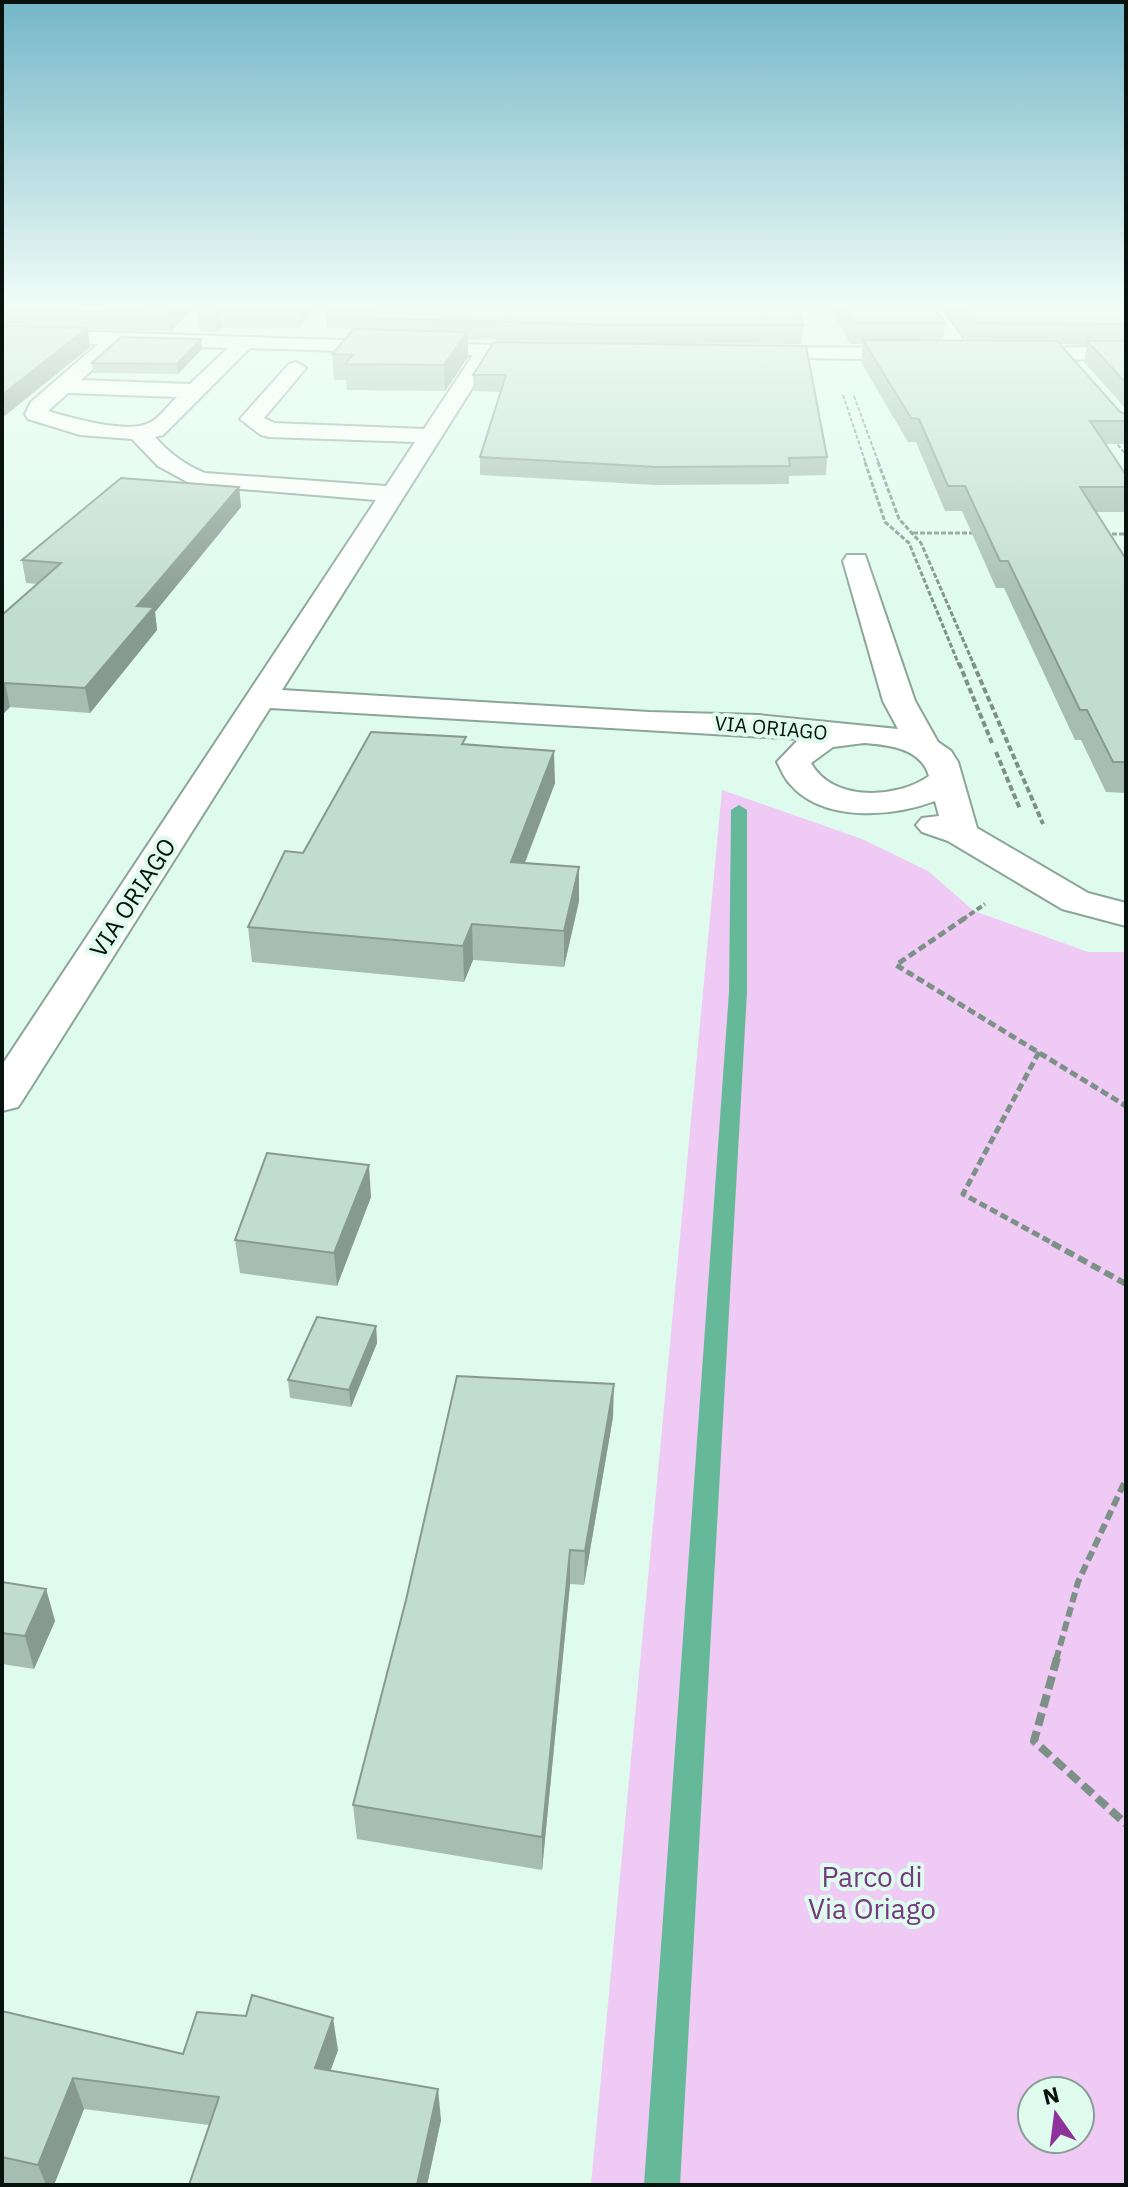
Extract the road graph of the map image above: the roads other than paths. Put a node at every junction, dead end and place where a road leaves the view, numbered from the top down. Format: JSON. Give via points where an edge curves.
{"nodes":[{"id":1,"x":40,"y":408,"type":"edge"},
{"id":2,"x":112,"y":408,"type":"edge"},
{"id":3,"x":179,"y":408,"type":"edge"},
{"id":4,"x":261,"y":408,"type":"edge"},
{"id":5,"x":449,"y":408,"type":"edge"},
{"id":6,"x":89,"y":428,"type":"junction"},
{"id":7,"x":139,"y":432,"type":"junction"},
{"id":8,"x":431,"y":436,"type":"junction"},
{"id":9,"x":392,"y":494,"type":"junction"},
{"id":10,"x":856,"y":561,"type":"dead end"},
{"id":11,"x":263,"y":698,"type":"junction"},
{"id":12,"x":899,"y":701,"type":"junction"},
{"id":13,"x":649,"y":722,"type":"junction"},
{"id":14,"x":846,"y":735,"type":"junction"},
{"id":15,"x":886,"y":736,"type":"junction"},
{"id":16,"x":925,"y":748,"type":"junction"},
{"id":17,"x":797,"y":774,"type":"junction"},
{"id":18,"x":945,"y":780,"type":"junction"},
{"id":19,"x":868,"y":802,"type":"junction"},
{"id":20,"x":961,"y":833,"type":"junction"},
{"id":21,"x":1126,"y":915,"type":"edge"},
{"id":22,"x":2,"y":1098,"type":"edge"}],
"edges":[{"from":1,"to":6,"type":"street","via":[[35,413],[60,424]]},
{"from":2,"to":6,"type":"street"},
{"from":3,"to":7,"type":"street","via":[[161,426]]},
{"from":4,"to":8,"type":"street","via":[[251,419],[269,430]]},
{"from":5,"to":8,"type":"street","name":"VIA ORIAGO"},
{"from":6,"to":7,"type":"street"},
{"from":7,"to":9,"type":"street","via":[[153,450],[202,480]]},
{"from":8,"to":9,"type":"street","name":"VIA ORIAGO"},
{"from":9,"to":11,"type":"street","name":"VIA ORIAGO"},
{"from":10,"to":12,"type":"street"},
{"from":11,"to":13,"type":"street","name":"VIA ORIAGO"},
{"from":11,"to":22,"type":"street","name":"VIA ORIAGO"},
{"from":12,"to":15,"type":"street"},
{"from":12,"to":16,"type":"street"},
{"from":13,"to":14,"type":"street","name":"VIA ORIAGO","via":[[758,725]]},
{"from":13,"to":17,"type":"street","name":"VIA ORIAGO","via":[[748,743]]},
{"from":14,"to":15,"type":"street","name":"VIA ORIAGO"},
{"from":14,"to":17,"type":"street","name":"VIA ORIAGO","via":[[811,743],[799,752],[794,762]]},
{"from":15,"to":16,"type":"street","name":"VIA ORIAGO"},
{"from":16,"to":18,"type":"street","via":[[946,769]]},
{"from":17,"to":19,"type":"street","name":"VIA ORIAGO","via":[[825,793]]},
{"from":18,"to":19,"type":"street","name":"VIA ORIAGO","via":[[920,797]]},
{"from":18,"to":20,"type":"street"},
{"from":19,"to":20,"type":"street","name":"VIA ORIAGO"},
{"from":20,"to":21,"type":"street","name":"VIA ORIAGO","via":[[1075,901]]}]}
